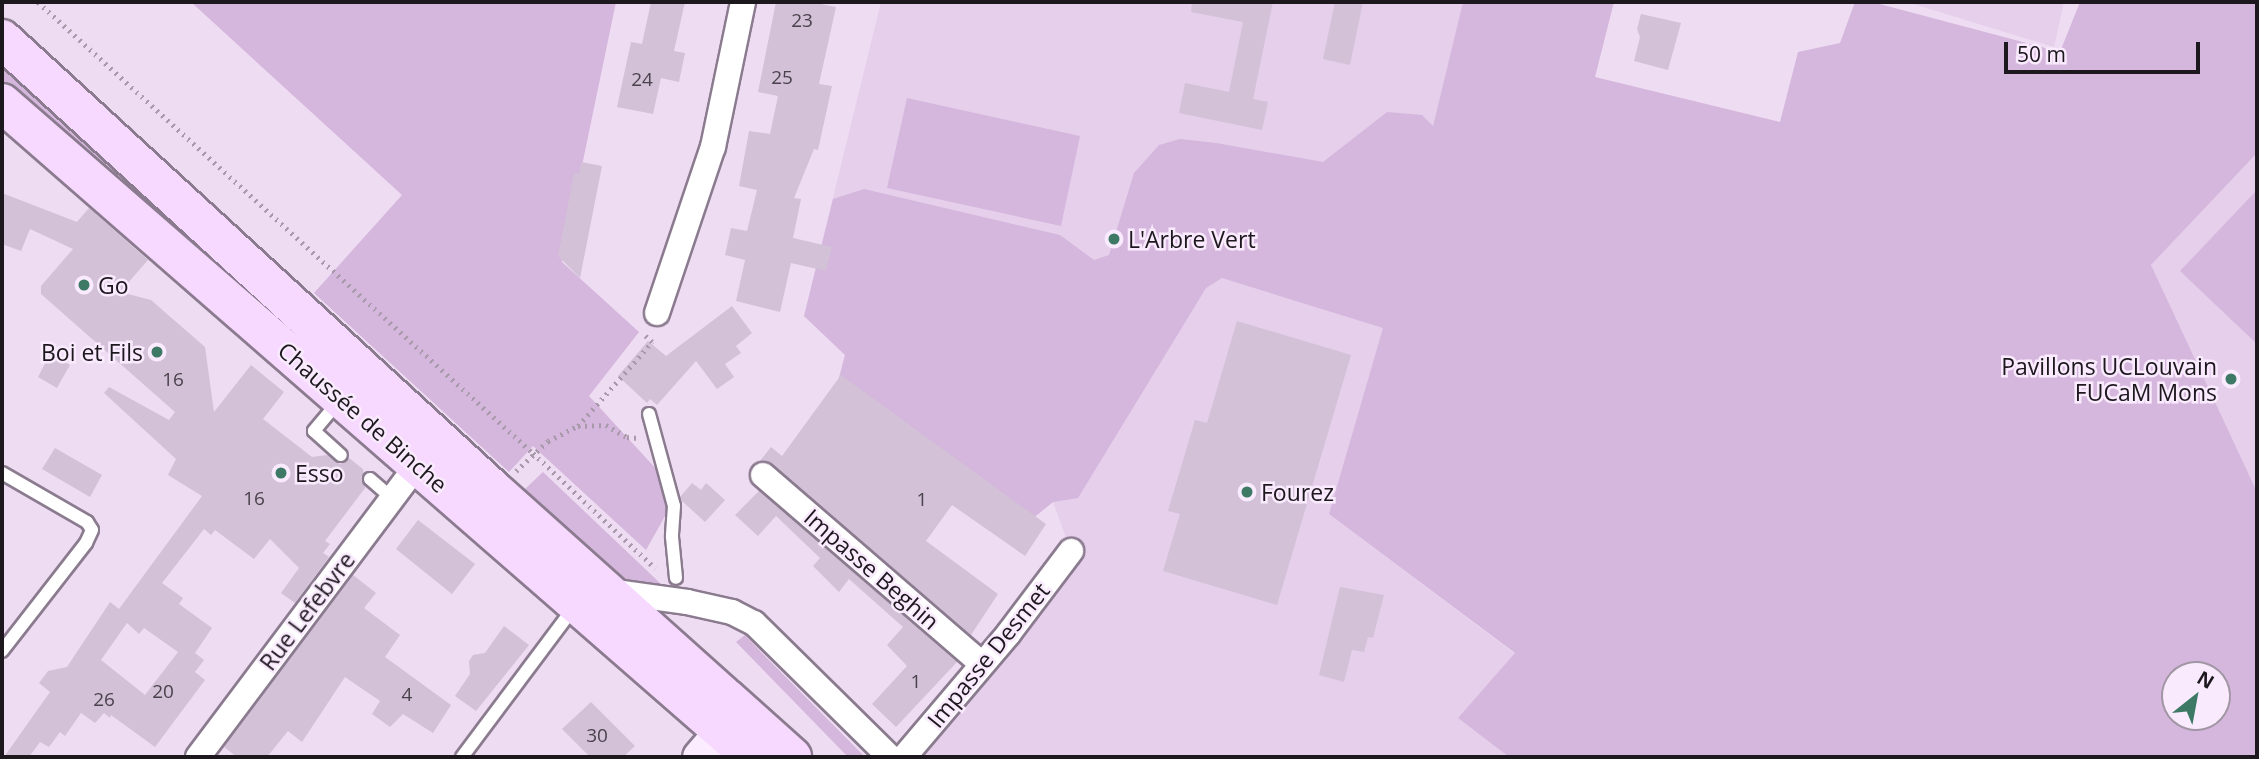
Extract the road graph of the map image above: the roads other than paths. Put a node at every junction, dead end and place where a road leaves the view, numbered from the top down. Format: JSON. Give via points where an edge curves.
{"nodes":[{"id":1,"x":743,"y":2,"type":"edge"},
{"id":2,"x":2,"y":39,"type":"edge"},
{"id":3,"x":2,"y":103,"type":"edge"},
{"id":4,"x":657,"y":313,"type":"dead end"},
{"id":5,"x":341,"y":398,"type":"junction"},
{"id":6,"x":649,"y":414,"type":"dead end"},
{"id":7,"x":341,"y":455,"type":"dead end"},
{"id":8,"x":417,"y":465,"type":"junction"},
{"id":9,"x":2,"y":473,"type":"edge"},
{"id":10,"x":762,"y":475,"type":"dead end"},
{"id":11,"x":370,"y":479,"type":"dead end"},
{"id":12,"x":392,"y":498,"type":"junction"},
{"id":13,"x":1071,"y":551,"type":"dead end"},
{"id":14,"x":676,"y":578,"type":"dead end"},
{"id":15,"x":592,"y":598,"type":"junction"},
{"id":16,"x":2,"y":651,"type":"edge"},
{"id":17,"x":981,"y":663,"type":"junction"},
{"id":18,"x":711,"y":745,"type":"edge"},
{"id":19,"x":198,"y":757,"type":"edge"},
{"id":20,"x":461,"y":757,"type":"edge"},
{"id":21,"x":752,"y":757,"type":"edge"},
{"id":22,"x":768,"y":757,"type":"edge"},
{"id":23,"x":792,"y":757,"type":"edge"},
{"id":24,"x":890,"y":757,"type":"edge"},
{"id":25,"x":904,"y":757,"type":"edge"}],
"edges":[{"from":1,"to":4,"type":"street","via":[[713,147]]},
{"from":2,"to":15,"type":"main road","name":"Chaussée de Binche","via":[[497,494]]},
{"from":3,"to":5,"type":"main road","name":"Chaussée de Binche"},
{"from":5,"to":7,"type":"lane","via":[[314,431]]},
{"from":5,"to":8,"type":"main road","name":"Chaussée de Binche"},
{"from":6,"to":14,"type":"lane","via":[[674,506]]},
{"from":8,"to":12,"type":"street","name":"Rue Lefebvre"},
{"from":8,"to":15,"type":"main road","name":"Chaussée de Binche"},
{"from":9,"to":16,"type":"lane","via":[[87,522],[92,530]]},
{"from":10,"to":17,"type":"street","name":"Impasse Beghin"},
{"from":11,"to":12,"type":"lane"},
{"from":12,"to":19,"type":"street","name":"Rue Lefebvre"},
{"from":13,"to":17,"type":"street","name":"Impasse Desmet"},
{"from":15,"to":18,"type":"main road","name":"Chaussée de Binche"},
{"from":15,"to":20,"type":"lane"},
{"from":15,"to":23,"type":"main road","name":"Chaussée de Binche"},
{"from":15,"to":24,"type":"street","via":[[687,602],[732,612],[754,623]]},
{"from":17,"to":25,"type":"street","name":"Impasse Desmet"},
{"from":18,"to":21,"type":"main road","name":"Chaussée de Binche"},
{"from":18,"to":22,"type":"street","name":"Chaussée de Binche","via":[[746,739]]}]}
